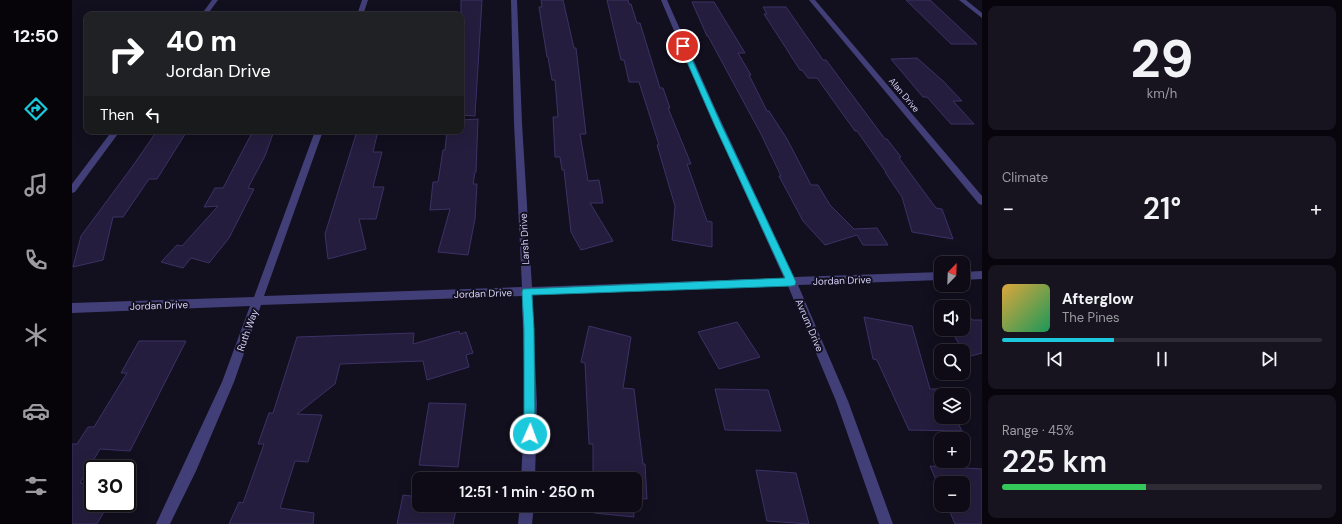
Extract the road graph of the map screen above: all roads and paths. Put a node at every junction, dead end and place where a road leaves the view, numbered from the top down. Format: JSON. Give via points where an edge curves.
{"nodes":[{"id":1,"x":215,"y":0,"type":"edge"},
{"id":2,"x":365,"y":0,"type":"edge"},
{"id":3,"x":514,"y":0,"type":"edge"},
{"id":4,"x":664,"y":0,"type":"edge"},
{"id":5,"x":812,"y":0,"type":"edge"},
{"id":6,"x":962,"y":0,"type":"edge"},
{"id":7,"x":968,"y":5,"type":"junction"},
{"id":8,"x":982,"y":5,"type":"edge"},
{"id":9,"x":206,"y":12,"type":"edge"},
{"id":10,"x":361,"y":12,"type":"edge"},
{"id":11,"x":982,"y":16,"type":"edge"},
{"id":12,"x":114,"y":134,"type":"edge"},
{"id":13,"x":318,"y":134,"type":"edge"},
{"id":14,"x":72,"y":190,"type":"edge"},
{"id":15,"x":982,"y":202,"type":"edge"},
{"id":16,"x":982,"y":275,"type":"edge"},
{"id":17,"x":934,"y":276,"type":"edge"},
{"id":18,"x":970,"y":276,"type":"edge"},
{"id":19,"x":792,"y":282,"type":"junction"},
{"id":20,"x":527,"y":292,"type":"junction"},
{"id":21,"x":258,"y":302,"type":"junction"},
{"id":22,"x":72,"y":308,"type":"edge"},
{"id":23,"x":528,"y":472,"type":"edge"},
{"id":24,"x":526,"y":512,"type":"edge"},
{"id":25,"x":163,"y":524,"type":"edge"},
{"id":26,"x":525,"y":524,"type":"edge"},
{"id":27,"x":886,"y":524,"type":"edge"}],
"edges":[{"from":1,"to":9,"type":"street"},
{"from":2,"to":10,"type":"street"},
{"from":3,"to":20,"type":"street","name":"Larsh Drive"},
{"from":4,"to":19,"type":"street","name":"Avrum Drive"},
{"from":5,"to":15,"type":"street","name":"Alan Drive"},
{"from":6,"to":7,"type":"street"},
{"from":7,"to":8,"type":"street"},
{"from":7,"to":11,"type":"street"},
{"from":12,"to":14,"type":"street"},
{"from":13,"to":21,"type":"street","name":"Ruth Way"},
{"from":16,"to":18,"type":"street"},
{"from":17,"to":19,"type":"street","name":"Jordan Drive"},
{"from":19,"to":20,"type":"street","name":"Jordan Drive"},
{"from":19,"to":27,"type":"street","name":"Avrum Drive","via":[[831,374]]},
{"from":20,"to":21,"type":"street","name":"Jordan Drive"},
{"from":20,"to":23,"type":"street","name":"Larsh Drive","via":[[531,404]]},
{"from":21,"to":22,"type":"street","name":"Jordan Drive"},
{"from":21,"to":25,"type":"street","name":"Ruth Way","via":[[228,382]]},
{"from":24,"to":26,"type":"street"}]}
